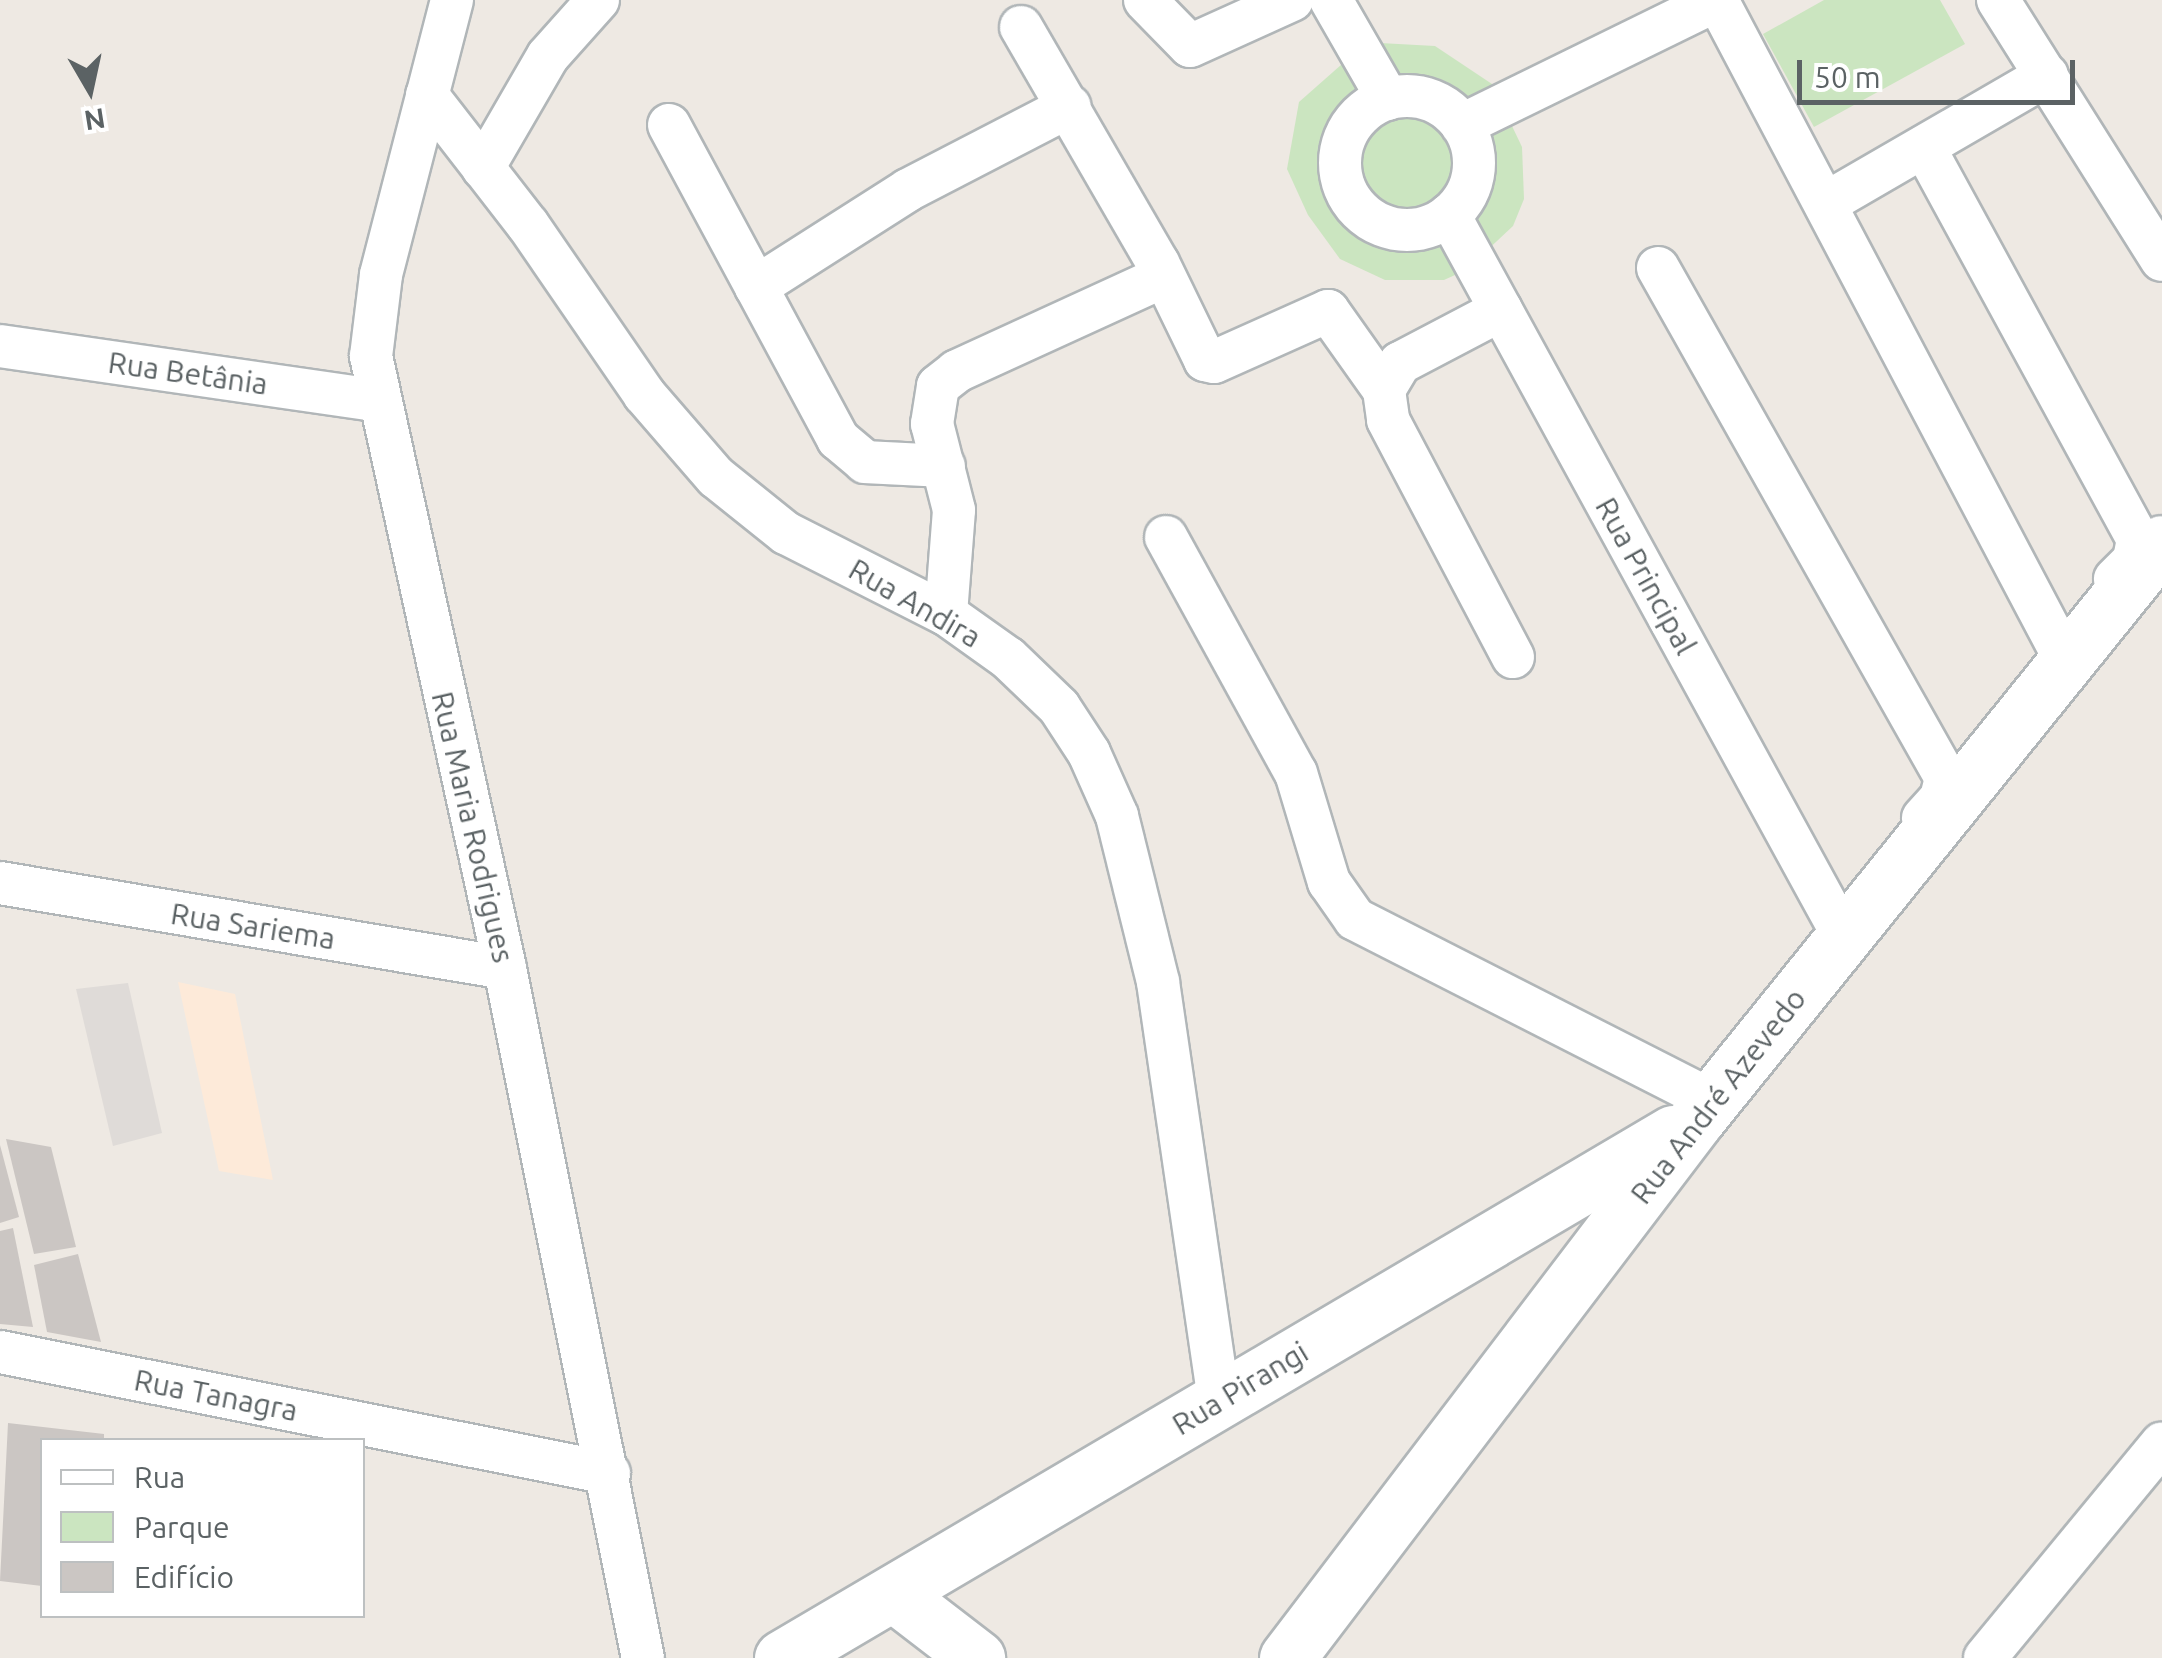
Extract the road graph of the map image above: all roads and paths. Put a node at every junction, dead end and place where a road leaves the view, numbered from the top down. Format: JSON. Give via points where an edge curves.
{"nodes":[{"id":1,"x":452,"y":0,"type":"edge"},
{"id":2,"x":598,"y":0,"type":"edge"},
{"id":3,"x":1145,"y":0,"type":"edge"},
{"id":4,"x":1292,"y":0,"type":"edge"},
{"id":5,"x":1331,"y":0,"type":"edge"},
{"id":6,"x":1717,"y":0,"type":"edge"},
{"id":7,"x":1998,"y":0,"type":"edge"},
{"id":8,"x":1633,"y":19,"type":"edge"},
{"id":9,"x":1021,"y":27,"type":"dead end"},
{"id":10,"x":2047,"y":75,"type":"junction"},
{"id":11,"x":428,"y":96,"type":"junction"},
{"id":12,"x":1388,"y":99,"type":"junction"},
{"id":13,"x":1070,"y":106,"type":"junction"},
{"id":14,"x":669,"y":125,"type":"dead end"},
{"id":15,"x":1462,"y":125,"type":"junction"},
{"id":16,"x":1924,"y":147,"type":"junction"},
{"id":17,"x":483,"y":168,"type":"junction"},
{"id":18,"x":1828,"y":202,"type":"junction"},
{"id":19,"x":1450,"y":215,"type":"junction"},
{"id":20,"x":2162,"y":260,"type":"edge"},
{"id":21,"x":1658,"y":268,"type":"dead end"},
{"id":22,"x":1145,"y":286,"type":"dead end"},
{"id":23,"x":756,"y":287,"type":"junction"},
{"id":24,"x":1501,"y":310,"type":"junction"},
{"id":25,"x":0,"y":346,"type":"edge"},
{"id":26,"x":1384,"y":390,"type":"junction"},
{"id":27,"x":376,"y":400,"type":"junction"},
{"id":28,"x":944,"y":466,"type":"junction"},
{"id":29,"x":1166,"y":537,"type":"dead end"},
{"id":30,"x":2162,"y":543,"type":"edge"},
{"id":31,"x":946,"y":614,"type":"junction"},
{"id":32,"x":2061,"y":651,"type":"junction"},
{"id":33,"x":1512,"y":657,"type":"dead end"},
{"id":34,"x":0,"y":884,"type":"edge"},
{"id":35,"x":1839,"y":928,"type":"junction"},
{"id":36,"x":506,"y":968,"type":"junction"},
{"id":37,"x":1704,"y":1110,"type":"junction"},
{"id":38,"x":0,"y":1352,"type":"edge"},
{"id":39,"x":1219,"y":1400,"type":"junction"},
{"id":40,"x":2162,"y":1443,"type":"edge"},
{"id":41,"x":609,"y":1473,"type":"junction"},
{"id":42,"x":894,"y":1594,"type":"junction"},
{"id":43,"x":643,"y":1658,"type":"edge"},
{"id":44,"x":782,"y":1658,"type":"edge"},
{"id":45,"x":977,"y":1658,"type":"edge"},
{"id":46,"x":1287,"y":1658,"type":"edge"},
{"id":47,"x":1985,"y":1658,"type":"edge"}],
"edges":[{"from":1,"to":11,"type":"street","name":"Rua Maria Rodrigues"},
{"from":2,"to":17,"type":"street","via":[[548,56]]},
{"from":3,"to":4,"type":"street","via":[[1190,46]]},
{"from":5,"to":12,"type":"street"},
{"from":6,"to":8,"type":"street"},
{"from":6,"to":18,"type":"street"},
{"from":7,"to":10,"type":"street"},
{"from":8,"to":15,"type":"street"},
{"from":9,"to":13,"type":"street"},
{"from":10,"to":16,"type":"street"},
{"from":10,"to":20,"type":"street"},
{"from":11,"to":17,"type":"street","name":"Rua Andira"},
{"from":11,"to":27,"type":"street","name":"Rua Maria Rodrigues","via":[[373,315]]},
{"from":12,"to":15,"type":"street","via":[[1425,98]]},
{"from":12,"to":19,"type":"street","via":[[1358,117],[1343,141],[1339,164],[1348,196],[1363,214],[1395,228],[1429,226]]},
{"from":13,"to":23,"type":"street","via":[[908,190]]},
{"from":13,"to":26,"type":"street","via":[[1205,360],[1214,362],[1328,311]]},
{"from":14,"to":23,"type":"street"},
{"from":15,"to":19,"type":"street","via":[[1474,169],[1468,192]]},
{"from":16,"to":18,"type":"street"},
{"from":16,"to":32,"type":"street","via":[[2138,539],[2134,560]]},
{"from":17,"to":31,"type":"street","name":"Rua Andira","via":[[644,394],[716,478],[786,532]]},
{"from":18,"to":32,"type":"street"},
{"from":19,"to":24,"type":"street","name":"Rua Principal"},
{"from":21,"to":35,"type":"street","via":[[1946,778],[1940,798]]},
{"from":22,"to":28,"type":"street","via":[[957,371],[938,386],[932,424]]},
{"from":23,"to":28,"type":"street","via":[[849,453],[881,466]]},
{"from":24,"to":26,"type":"street","via":[[1400,363]]},
{"from":24,"to":35,"type":"street","name":"Rua Principal"},
{"from":25,"to":27,"type":"street","name":"Rua Betânia"},
{"from":26,"to":33,"type":"street","via":[[1388,420]]},
{"from":27,"to":36,"type":"street","name":"Rua Maria Rodrigues"},
{"from":28,"to":31,"type":"street","via":[[955,547]]},
{"from":29,"to":37,"type":"street","via":[[1296,774],[1328,882],[1355,919]]},
{"from":30,"to":32,"type":"street","name":"Rua André Azevedo"},
{"from":31,"to":39,"type":"street","name":"Rua Andira","via":[[1008,658],[1060,707],[1116,816],[1158,982]]},
{"from":32,"to":35,"type":"street","name":"Rua André Azevedo"},
{"from":34,"to":36,"type":"street","name":"Rua Sariema"},
{"from":35,"to":37,"type":"street","name":"Rua André Azevedo"},
{"from":36,"to":41,"type":"street","name":"Rua Maria Rodrigues"},
{"from":37,"to":39,"type":"street","name":"Rua Pirangi"},
{"from":37,"to":46,"type":"street","name":"Rua André Azevedo"},
{"from":38,"to":41,"type":"street","name":"Rua Tanagra"},
{"from":39,"to":42,"type":"street","name":"Rua Pirangi"},
{"from":40,"to":47,"type":"street"},
{"from":41,"to":43,"type":"street","name":"Rua Maria Rodrigues"},
{"from":42,"to":44,"type":"street","name":"Rua Pirangi"},
{"from":42,"to":45,"type":"street"}]}
